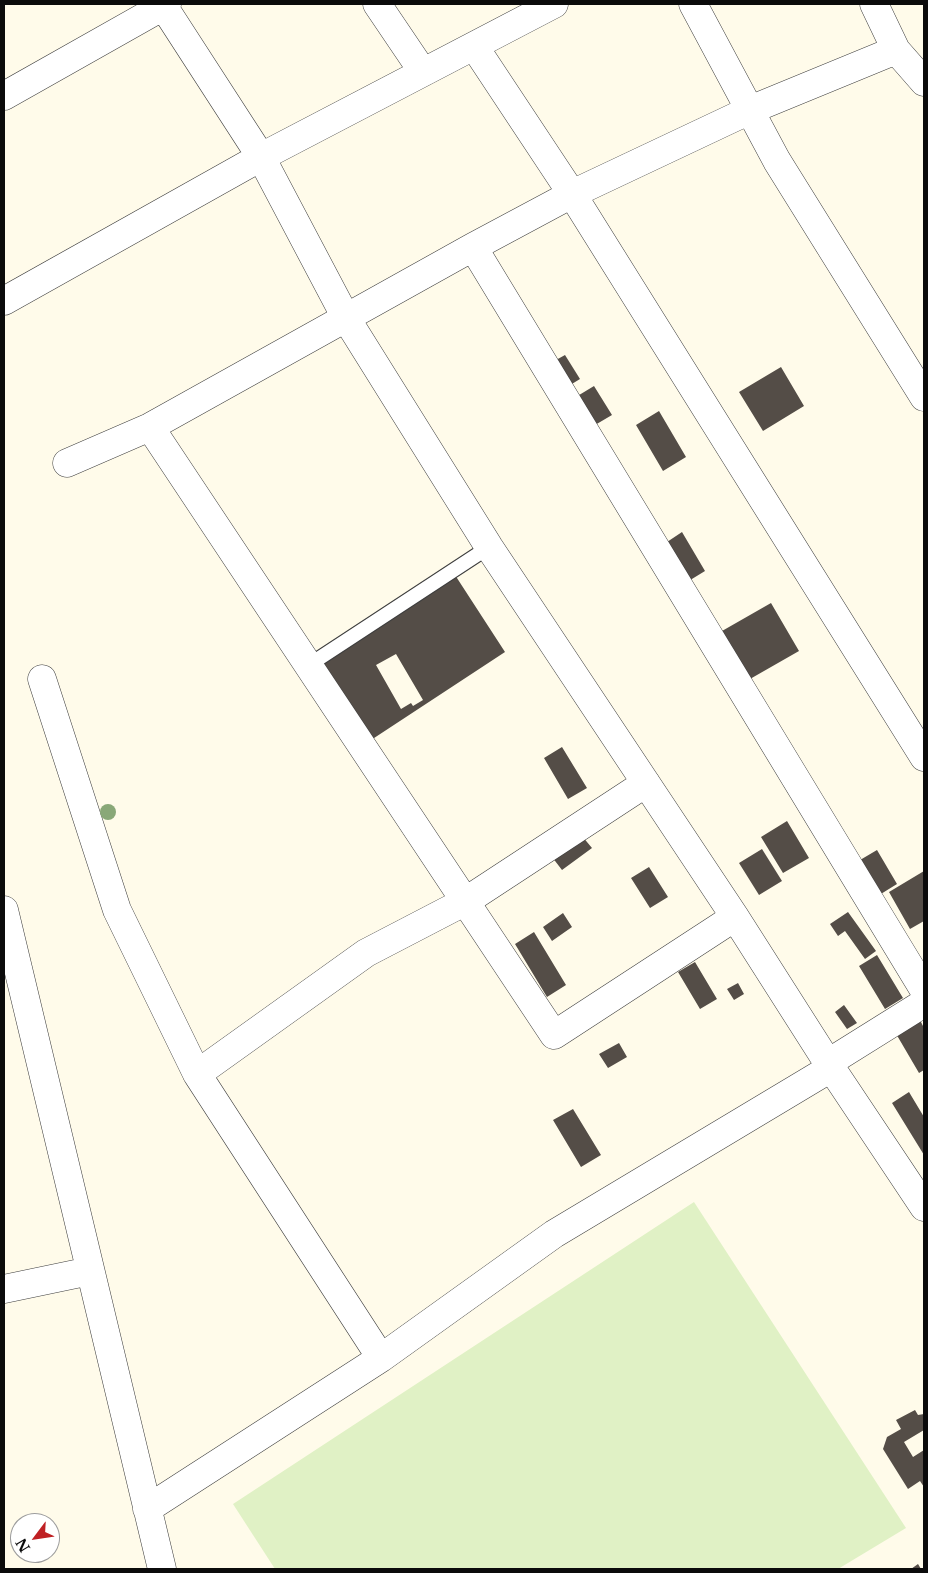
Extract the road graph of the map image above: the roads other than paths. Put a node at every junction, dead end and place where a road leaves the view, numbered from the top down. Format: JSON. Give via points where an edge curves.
{"nodes":[{"id":1,"x":164,"y":4,"type":"edge"},
{"id":2,"x":377,"y":4,"type":"edge"},
{"id":3,"x":554,"y":4,"type":"edge"},
{"id":4,"x":693,"y":4,"type":"edge"},
{"id":5,"x":874,"y":4,"type":"edge"},
{"id":6,"x":474,"y":46,"type":"junction"},
{"id":7,"x":896,"y":50,"type":"junction"},
{"id":8,"x":423,"y":72,"type":"junction"},
{"id":9,"x":924,"y":82,"type":"edge"},
{"id":10,"x":4,"y":96,"type":"edge"},
{"id":11,"x":750,"y":110,"type":"junction"},
{"id":12,"x":261,"y":157,"type":"junction"},
{"id":13,"x":572,"y":194,"type":"junction"},
{"id":14,"x":473,"y":247,"type":"junction"},
{"id":15,"x":4,"y":301,"type":"edge"},
{"id":16,"x":346,"y":318,"type":"junction"},
{"id":17,"x":924,"y":397,"type":"edge"},
{"id":18,"x":150,"y":427,"type":"junction"},
{"id":19,"x":67,"y":463,"type":"dead end"},
{"id":20,"x":489,"y":547,"type":"junction"},
{"id":21,"x":309,"y":665,"type":"junction"},
{"id":22,"x":42,"y":679,"type":"dead end"},
{"id":23,"x":924,"y":757,"type":"edge"},
{"id":24,"x":646,"y":783,"type":"junction"},
{"id":25,"x":466,"y":901,"type":"junction"},
{"id":26,"x":4,"y":910,"type":"edge"},
{"id":27,"x":735,"y":917,"type":"junction"},
{"id":28,"x":8,"y":948,"type":"edge"},
{"id":29,"x":924,"y":990,"type":"edge"},
{"id":30,"x":924,"y":1003,"type":"edge"},
{"id":31,"x":830,"y":1066,"type":"junction"},
{"id":32,"x":198,"y":1074,"type":"junction"},
{"id":33,"x":924,"y":1207,"type":"edge"},
{"id":34,"x":90,"y":1271,"type":"junction"},
{"id":35,"x":4,"y":1288,"type":"edge"},
{"id":36,"x":382,"y":1358,"type":"junction"},
{"id":37,"x":147,"y":1509,"type":"junction"},
{"id":38,"x":162,"y":1569,"type":"edge"}],
"edges":[{"from":1,"to":10,"type":"street"},
{"from":1,"to":12,"type":"street"},
{"from":2,"to":8,"type":"street"},
{"from":3,"to":6,"type":"street"},
{"from":4,"to":11,"type":"street"},
{"from":5,"to":7,"type":"street"},
{"from":6,"to":8,"type":"street"},
{"from":6,"to":13,"type":"street"},
{"from":7,"to":9,"type":"street"},
{"from":7,"to":11,"type":"street"},
{"from":8,"to":12,"type":"street"},
{"from":11,"to":13,"type":"street"},
{"from":11,"to":17,"type":"street","via":[[778,162]]},
{"from":12,"to":15,"type":"street"},
{"from":12,"to":16,"type":"street"},
{"from":13,"to":14,"type":"street"},
{"from":13,"to":23,"type":"street"},
{"from":14,"to":16,"type":"street"},
{"from":14,"to":29,"type":"street"},
{"from":16,"to":18,"type":"street"},
{"from":16,"to":20,"type":"street"},
{"from":18,"to":19,"type":"street"},
{"from":18,"to":21,"type":"street"},
{"from":20,"to":21,"type":"lane"},
{"from":20,"to":24,"type":"street"},
{"from":21,"to":25,"type":"street"},
{"from":22,"to":32,"type":"street","via":[[117,910]]},
{"from":24,"to":25,"type":"street"},
{"from":24,"to":27,"type":"street"},
{"from":25,"to":27,"type":"street","via":[[554,1035]]},
{"from":25,"to":32,"type":"street","via":[[366,953]]},
{"from":26,"to":28,"type":"street"},
{"from":27,"to":31,"type":"street"},
{"from":28,"to":34,"type":"street"},
{"from":30,"to":31,"type":"street"},
{"from":31,"to":33,"type":"street"},
{"from":31,"to":36,"type":"street","via":[[554,1234]]},
{"from":32,"to":36,"type":"street"},
{"from":34,"to":35,"type":"street"},
{"from":34,"to":37,"type":"street"},
{"from":36,"to":37,"type":"street"},
{"from":37,"to":38,"type":"street"}]}
